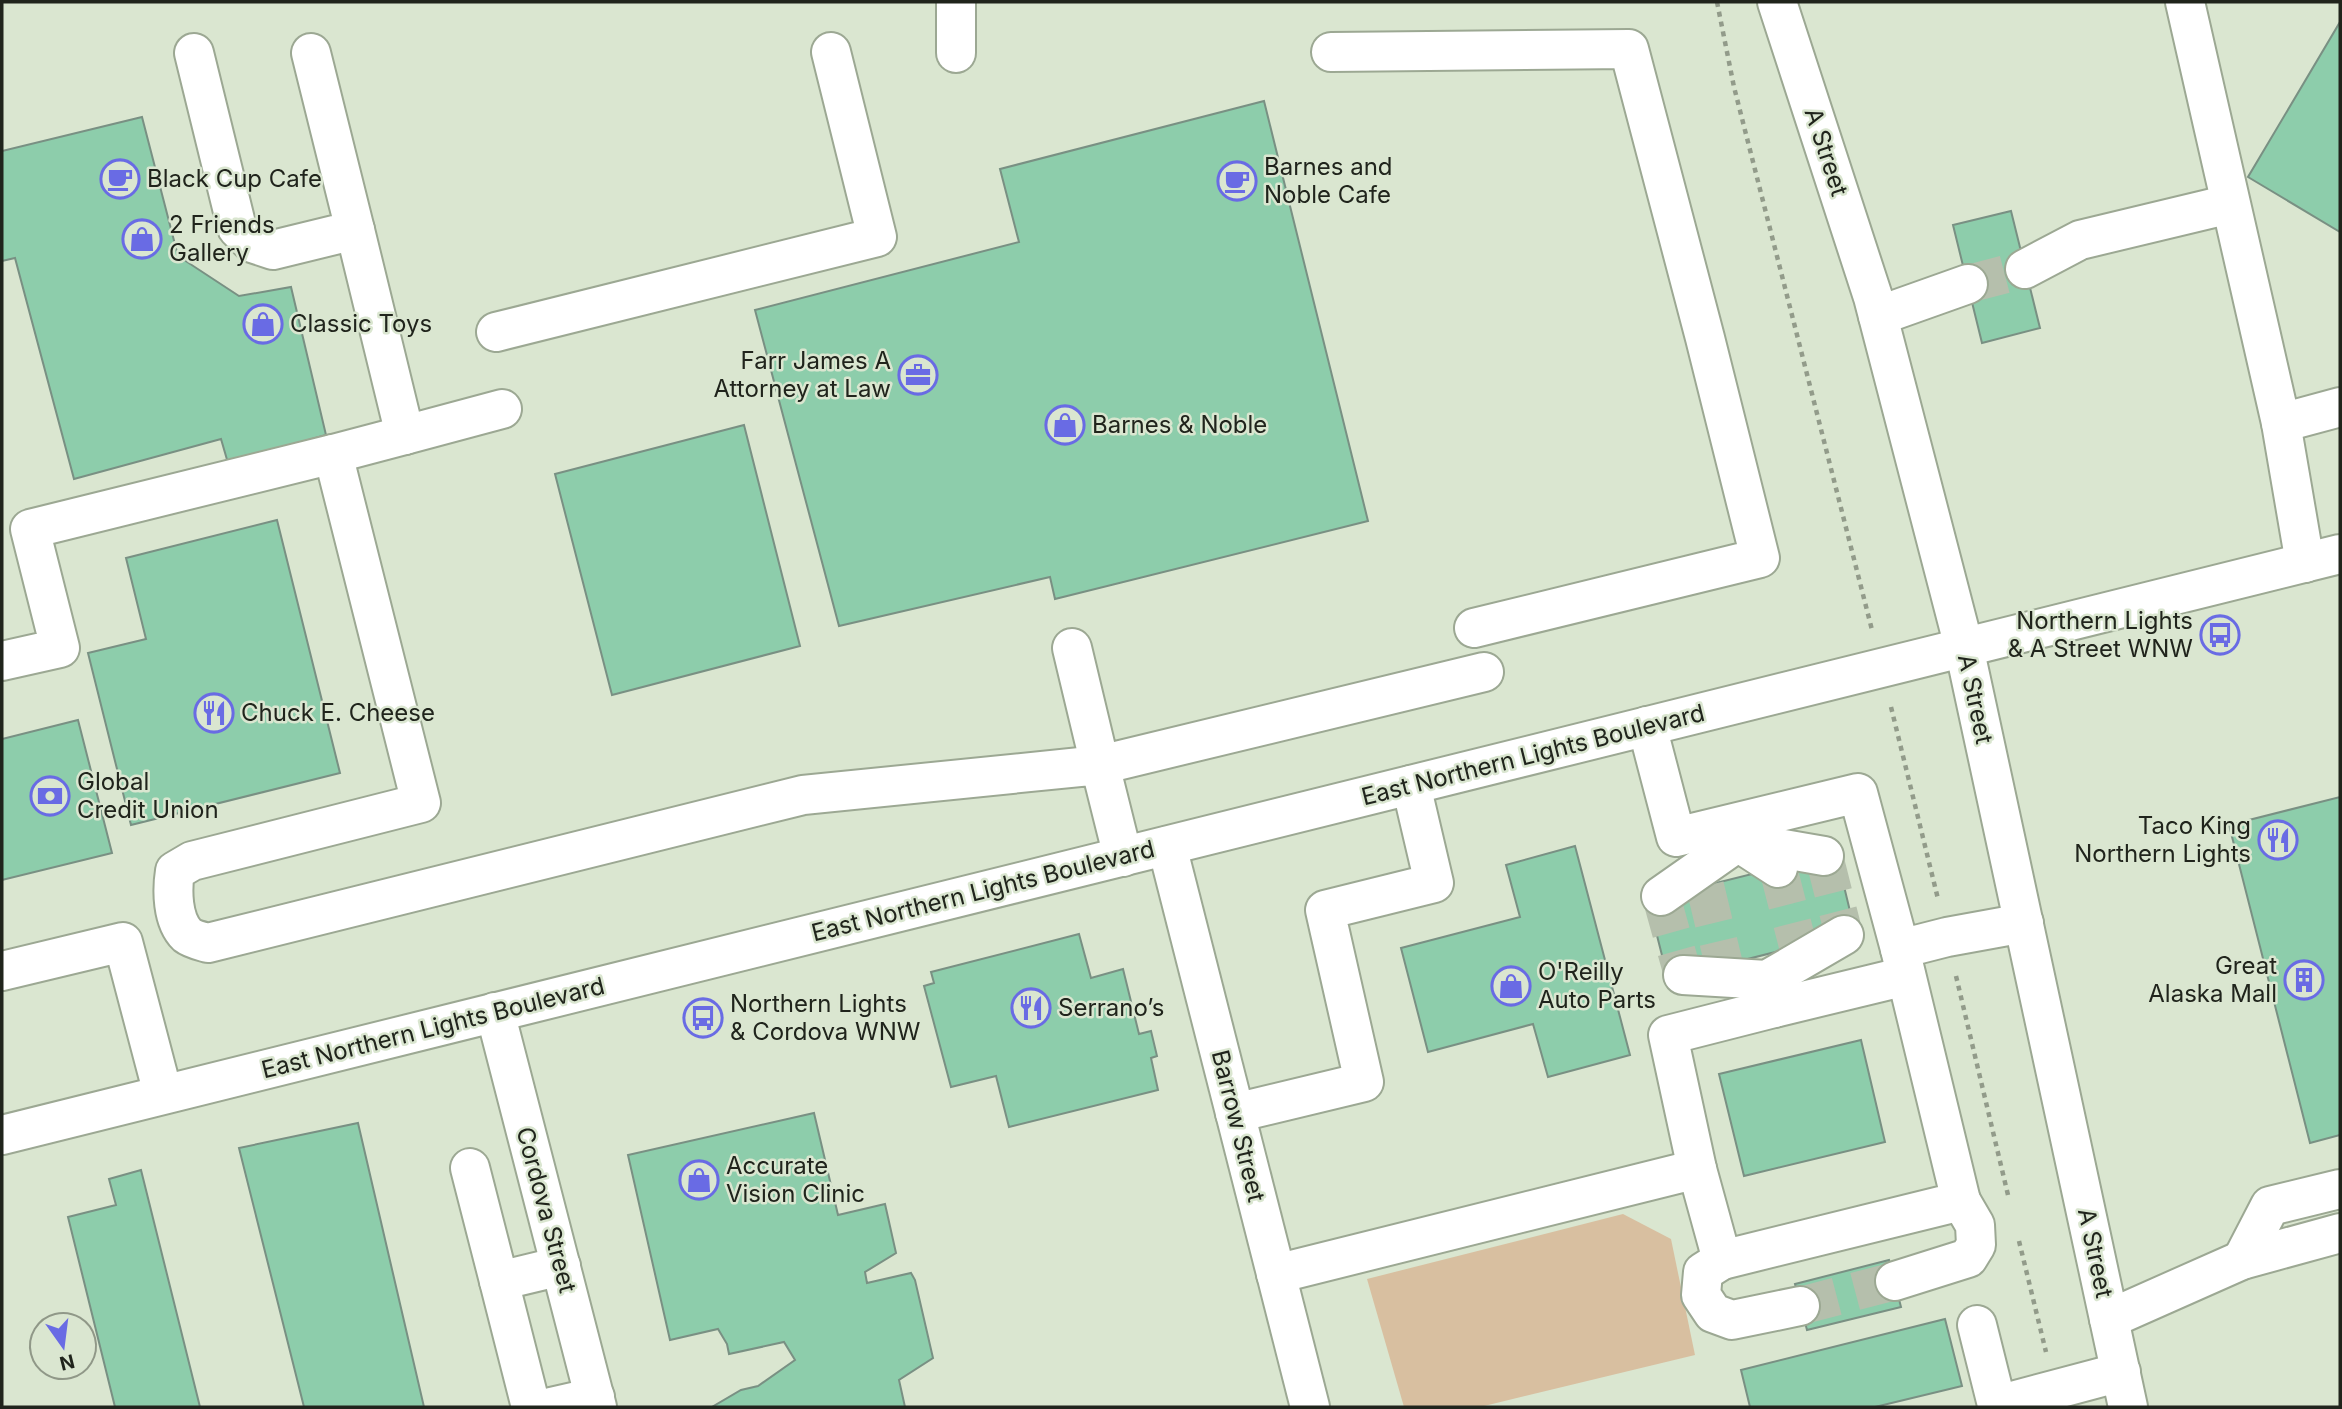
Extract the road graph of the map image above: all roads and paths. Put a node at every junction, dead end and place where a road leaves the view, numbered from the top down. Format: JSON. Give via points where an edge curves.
{"nodes":[{"id":1,"x":956,"y":2,"type":"edge"},
{"id":2,"x":1777,"y":2,"type":"edge"},
{"id":3,"x":2185,"y":2,"type":"edge"},
{"id":4,"x":831,"y":52,"type":"dead end"},
{"id":5,"x":1331,"y":52,"type":"dead end"},
{"id":6,"x":194,"y":53,"type":"dead end"},
{"id":7,"x":311,"y":53,"type":"dead end"},
{"id":8,"x":956,"y":53,"type":"dead end"},
{"id":9,"x":2230,"y":204,"type":"junction"},
{"id":10,"x":355,"y":230,"type":"junction"},
{"id":11,"x":2025,"y":269,"type":"tunnel mouth"},
{"id":12,"x":1968,"y":284,"type":"tunnel mouth"},
{"id":13,"x":1878,"y":316,"type":"junction"},
{"id":14,"x":496,"y":332,"type":"dead end"},
{"id":15,"x":2340,"y":407,"type":"edge"},
{"id":16,"x":502,"y":409,"type":"dead end"},
{"id":17,"x":2281,"y":423,"type":"junction"},
{"id":18,"x":405,"y":435,"type":"junction"},
{"id":19,"x":332,"y":454,"type":"junction"},
{"id":20,"x":2323,"y":559,"type":"edge"},
{"id":21,"x":1474,"y":628,"type":"dead end"},
{"id":22,"x":1964,"y":647,"type":"junction"},
{"id":23,"x":1072,"y":648,"type":"dead end"},
{"id":24,"x":3,"y":661,"type":"edge"},
{"id":25,"x":1484,"y":672,"type":"dead end"},
{"id":26,"x":1647,"y":726,"type":"junction"},
{"id":27,"x":1100,"y":765,"type":"junction"},
{"id":28,"x":1411,"y":785,"type":"junction"},
{"id":29,"x":1736,"y":832,"type":"junction"},
{"id":30,"x":1167,"y":846,"type":"junction"},
{"id":31,"x":1123,"y":856,"type":"junction"},
{"id":32,"x":1824,"y":856,"type":"dead end"},
{"id":33,"x":1778,"y":868,"type":"tunnel mouth"},
{"id":34,"x":1705,"y":886,"type":"tunnel mouth"},
{"id":35,"x":1661,"y":896,"type":"dead end"},
{"id":36,"x":2024,"y":923,"type":"junction"},
{"id":37,"x":1844,"y":935,"type":"dead end"},
{"id":38,"x":1798,"y":946,"type":"tunnel mouth"},
{"id":39,"x":1903,"y":962,"type":"junction"},
{"id":40,"x":1724,"y":965,"type":"tunnel mouth"},
{"id":41,"x":2,"y":971,"type":"edge"},
{"id":42,"x":1683,"y":975,"type":"dead end"},
{"id":43,"x":1771,"y":994,"type":"junction"},
{"id":44,"x":495,"y":1012,"type":"junction"},
{"id":45,"x":163,"y":1094,"type":"junction"},
{"id":46,"x":1235,"y":1113,"type":"junction"},
{"id":47,"x":2,"y":1135,"type":"edge"},
{"id":48,"x":470,"y":1168,"type":"dead end"},
{"id":49,"x":1697,"y":1169,"type":"junction"},
{"id":50,"x":2340,"y":1189,"type":"edge"},
{"id":51,"x":1961,"y":1201,"type":"junction"},
{"id":52,"x":2340,"y":1233,"type":"edge"},
{"id":53,"x":1722,"y":1260,"type":"junction"},
{"id":54,"x":2242,"y":1261,"type":"junction"},
{"id":55,"x":562,"y":1266,"type":"junction"},
{"id":56,"x":1276,"y":1274,"type":"junction"},
{"id":57,"x":499,"y":1281,"type":"junction"},
{"id":58,"x":1895,"y":1282,"type":"tunnel mouth"},
{"id":59,"x":1800,"y":1306,"type":"tunnel mouth"},
{"id":60,"x":2109,"y":1319,"type":"junction"},
{"id":61,"x":1977,"y":1325,"type":"dead end"},
{"id":62,"x":2124,"y":1390,"type":"edge"},
{"id":63,"x":596,"y":1402,"type":"edge"},
{"id":64,"x":1998,"y":1406,"type":"edge"},
{"id":65,"x":531,"y":1407,"type":"edge"},
{"id":66,"x":551,"y":1407,"type":"edge"},
{"id":67,"x":1310,"y":1407,"type":"edge"}],
"edges":[{"from":1,"to":8,"type":"main road"},
{"from":2,"to":13,"type":"main road","name":"A Street"},
{"from":3,"to":9,"type":"main road"},
{"from":4,"to":14,"type":"main road","via":[[877,237]]},
{"from":5,"to":21,"type":"main road","via":[[1629,50],[1760,558]]},
{"from":6,"to":10,"type":"main road","via":[[237,228],[252,243],[273,250]]},
{"from":7,"to":10,"type":"main road"},
{"from":9,"to":11,"type":"main road","via":[[2080,240]]},
{"from":9,"to":17,"type":"main road"},
{"from":10,"to":18,"type":"main road"},
{"from":12,"to":13,"type":"main road"},
{"from":13,"to":22,"type":"main road","name":"A Street"},
{"from":15,"to":17,"type":"main road"},
{"from":16,"to":18,"type":"main road"},
{"from":17,"to":20,"type":"main road"},
{"from":18,"to":19,"type":"main road"},
{"from":19,"to":24,"type":"main road","via":[[30,529],[60,648]]},
{"from":19,"to":27,"type":"main road","via":[[421,803],[192,861],[175,871],[172,890],[180,926],[189,937],[208,943],[803,795]]},
{"from":20,"to":22,"type":"main road","name":"East Northern Lights Boulevard"},
{"from":22,"to":26,"type":"main road","name":"East Northern Lights Boulevard"},
{"from":22,"to":36,"type":"main road","name":"A Street"},
{"from":23,"to":27,"type":"main road"},
{"from":25,"to":27,"type":"main road"},
{"from":26,"to":28,"type":"main road","name":"East Northern Lights Boulevard"},
{"from":26,"to":29,"type":"main road","via":[[1676,837]]},
{"from":27,"to":31,"type":"main road"},
{"from":28,"to":30,"type":"main road","name":"East Northern Lights Boulevard"},
{"from":28,"to":46,"type":"main road","via":[[1434,883],[1325,910],[1364,1082]]},
{"from":29,"to":32,"type":"main road"},
{"from":29,"to":33,"type":"main road"},
{"from":29,"to":34,"type":"main road"},
{"from":29,"to":35,"type":"main road"},
{"from":29,"to":39,"type":"main road","via":[[1858,793]]},
{"from":30,"to":31,"type":"main road","name":"East Northern Lights Boulevard"},
{"from":30,"to":46,"type":"main road","name":"Barrow Street"},
{"from":31,"to":44,"type":"main road","name":"East Northern Lights Boulevard"},
{"from":36,"to":39,"type":"main road","via":[[1947,937]]},
{"from":36,"to":60,"type":"main road","name":"A Street"},
{"from":37,"to":43,"type":"main road"},
{"from":38,"to":43,"type":"main road"},
{"from":39,"to":43,"type":"main road"},
{"from":39,"to":51,"type":"main road"},
{"from":40,"to":43,"type":"main road"},
{"from":41,"to":45,"type":"main road","via":[[123,942]]},
{"from":42,"to":43,"type":"main road"},
{"from":43,"to":49,"type":"main road","via":[[1668,1035]]},
{"from":44,"to":45,"type":"main road","name":"East Northern Lights Boulevard"},
{"from":44,"to":55,"type":"main road","name":"Cordova Street"},
{"from":45,"to":47,"type":"main road","name":"East Northern Lights Boulevard"},
{"from":46,"to":56,"type":"main road","name":"Barrow Street"},
{"from":48,"to":57,"type":"main road"},
{"from":49,"to":53,"type":"main road"},
{"from":49,"to":56,"type":"main road"},
{"from":50,"to":54,"type":"main road","via":[[2270,1206]]},
{"from":51,"to":53,"type":"main road"},
{"from":51,"to":58,"type":"main road","via":[[1975,1225],[1976,1245],[1968,1258]]},
{"from":52,"to":54,"type":"main road"},
{"from":53,"to":59,"type":"main road","via":[[1703,1272],[1701,1296],[1713,1313],[1732,1320]]},
{"from":54,"to":60,"type":"main road"},
{"from":55,"to":57,"type":"main road"},
{"from":55,"to":63,"type":"main road","name":"Cordova Street"},
{"from":56,"to":67,"type":"main road","name":"Barrow Street"},
{"from":57,"to":65,"type":"main road"},
{"from":60,"to":62,"type":"main road","name":"A Street"},
{"from":61,"to":64,"type":"main road"},
{"from":62,"to":64,"type":"main road"},
{"from":63,"to":66,"type":"main road"}]}
